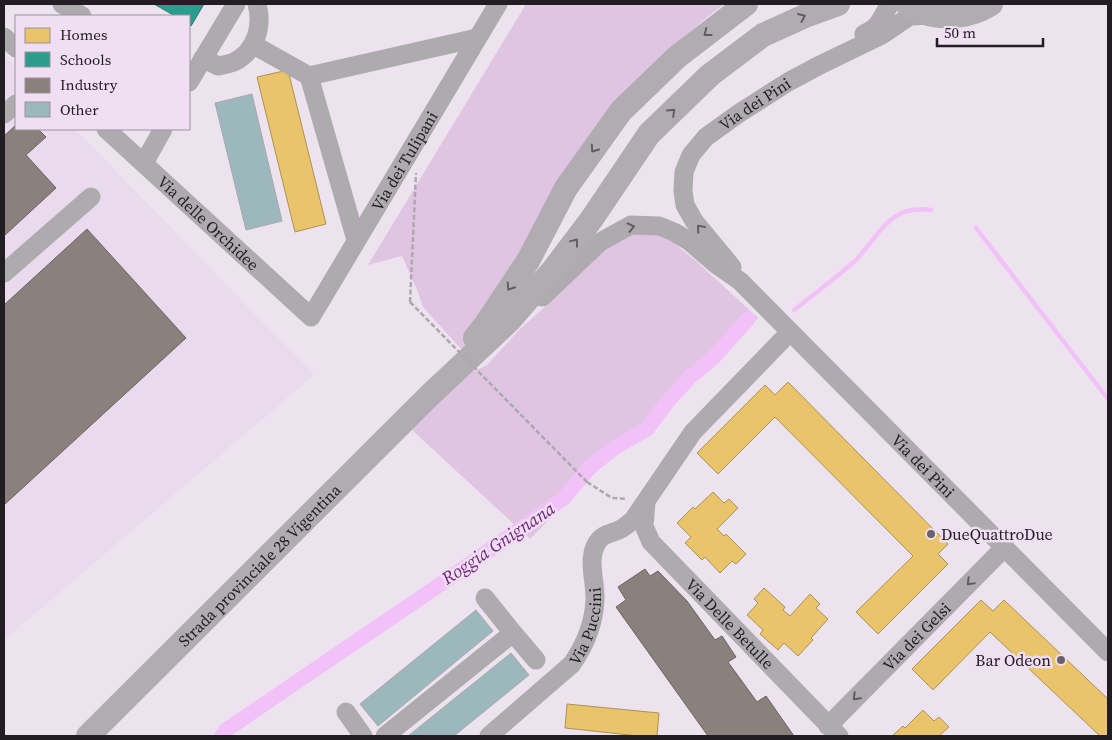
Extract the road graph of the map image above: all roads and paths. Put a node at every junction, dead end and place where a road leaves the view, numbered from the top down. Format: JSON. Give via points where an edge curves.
{"nodes":[{"id":1,"x":62,"y":4,"type":"edge"},
{"id":2,"x":236,"y":4,"type":"edge"},
{"id":3,"x":257,"y":4,"type":"edge"},
{"id":4,"x":498,"y":4,"type":"edge"},
{"id":5,"x":746,"y":4,"type":"edge"},
{"id":6,"x":838,"y":4,"type":"edge"},
{"id":7,"x":890,"y":4,"type":"edge"},
{"id":8,"x":907,"y":4,"type":"edge"},
{"id":9,"x":991,"y":4,"type":"edge"},
{"id":10,"x":80,"y":15,"type":"edge"},
{"id":11,"x":931,"y":15,"type":"junction"},
{"id":12,"x":4,"y":37,"type":"edge"},
{"id":13,"x":478,"y":38,"type":"junction"},
{"id":14,"x":254,"y":45,"type":"junction"},
{"id":15,"x":15,"y":47,"type":"edge"},
{"id":16,"x":203,"y":58,"type":"junction"},
{"id":17,"x":309,"y":76,"type":"junction"},
{"id":18,"x":190,"y":79,"type":"edge"},
{"id":19,"x":15,"y":105,"type":"edge"},
{"id":20,"x":4,"y":114,"type":"edge"},
{"id":21,"x":107,"y":130,"type":"edge"},
{"id":22,"x":162,"y":130,"type":"edge"},
{"id":23,"x":144,"y":163,"type":"junction"},
{"id":24,"x":401,"y":166,"type":"junction"},
{"id":25,"x":91,"y":197,"type":"dead end"},
{"id":26,"x":356,"y":240,"type":"junction"},
{"id":27,"x":689,"y":241,"type":"junction"},
{"id":28,"x":4,"y":273,"type":"edge"},
{"id":29,"x":740,"y":281,"type":"junction"},
{"id":30,"x":311,"y":317,"type":"joint"},
{"id":31,"x":510,"y":320,"type":"junction"},
{"id":32,"x":790,"y":332,"type":"junction"},
{"id":33,"x":431,"y":394,"type":"junction"},
{"id":34,"x":646,"y":501,"type":"junction"},
{"id":35,"x":1005,"y":547,"type":"junction"},
{"id":36,"x":486,"y":598,"type":"dead end"},
{"id":37,"x":514,"y":633,"type":"junction"},
{"id":38,"x":1108,"y":652,"type":"edge"},
{"id":39,"x":536,"y":660,"type":"dead end"},
{"id":40,"x":346,"y":712,"type":"dead end"},
{"id":41,"x":833,"y":731,"type":"edge"},
{"id":42,"x":88,"y":736,"type":"edge"},
{"id":43,"x":363,"y":736,"type":"edge"},
{"id":44,"x":385,"y":736,"type":"edge"},
{"id":45,"x":489,"y":736,"type":"edge"}],
"edges":[{"from":1,"to":10,"type":"street"},
{"from":2,"to":16,"type":"street"},
{"from":3,"to":14,"type":"street","via":[[260,16]]},
{"from":4,"to":13,"type":"street","name":"Via dei Tulipani"},
{"from":5,"to":33,"type":"main road","one_way":true,"via":[[677,57],[621,111],[566,188],[528,261],[486,324]]},
{"from":31,"to":6,"type":"main road","one_way":true,"via":[[586,227],[649,134],[710,75],[764,34]]},
{"from":7,"to":27,"type":"street","name":"Via dei Pini","via":[[873,29],[787,70],[706,122],[683,153],[676,184],[677,205]]},
{"from":8,"to":11,"type":"main road"},
{"from":9,"to":11,"type":"main road","via":[[965,15]]},
{"from":29,"to":11,"type":"street","name":"Via dei Pini","one_way":true,"via":[[685,205],[684,172],[690,156],[706,137],[788,82],[882,35],[910,16]]},
{"from":12,"to":15,"type":"street"},
{"from":13,"to":17,"type":"street"},
{"from":13,"to":24,"type":"street","name":"Via dei Tulipani"},
{"from":14,"to":16,"type":"street","via":[[234,62],[218,66]]},
{"from":14,"to":17,"type":"street"},
{"from":16,"to":18,"type":"street"},
{"from":17,"to":26,"type":"street"},
{"from":19,"to":20,"type":"street"},
{"from":21,"to":23,"type":"street","name":"Via delle Orchidee"},
{"from":22,"to":23,"type":"street"},
{"from":23,"to":30,"type":"street","name":"Via delle Orchidee"},
{"from":24,"to":26,"type":"street","name":"Via dei Tulipani"},
{"from":24,"to":34,"type":"path","bridge":true,"via":[[416,173],[410,302],[587,482],[612,498]]},
{"from":25,"to":28,"type":"street"},
{"from":26,"to":30,"type":"street","name":"Via dei Tulipani"},
{"from":27,"to":29,"type":"street","name":"Via dei Pini"},
{"from":31,"to":27,"type":"street","name":"Via dei Pini","one_way":true,"via":[[543,296],[600,242],[631,225],[659,226]]},
{"from":29,"to":32,"type":"street","name":"Via dei Pini"},
{"from":31,"to":33,"type":"main road"},
{"from":32,"to":34,"type":"street","name":"Via Puccini","via":[[693,432]]},
{"from":32,"to":35,"type":"street","name":"Via dei Pini"},
{"from":33,"to":42,"type":"main road","name":"Strada provinciale 28 Vigentina"},
{"from":34,"to":41,"type":"street","name":"Via Delle Betulle","via":[[644,526],[651,542]]},
{"from":34,"to":45,"type":"street","name":"Via Puccini","via":[[633,520],[599,540],[592,572],[595,598],[591,628],[581,651],[572,664]]},
{"from":35,"to":38,"type":"street","name":"Via dei Pini"},
{"from":35,"to":41,"type":"street","name":"Via dei Gelsi","one_way":true},
{"from":36,"to":37,"type":"street"},
{"from":37,"to":39,"type":"street"},
{"from":37,"to":44,"type":"street"},
{"from":40,"to":43,"type":"street"}]}
